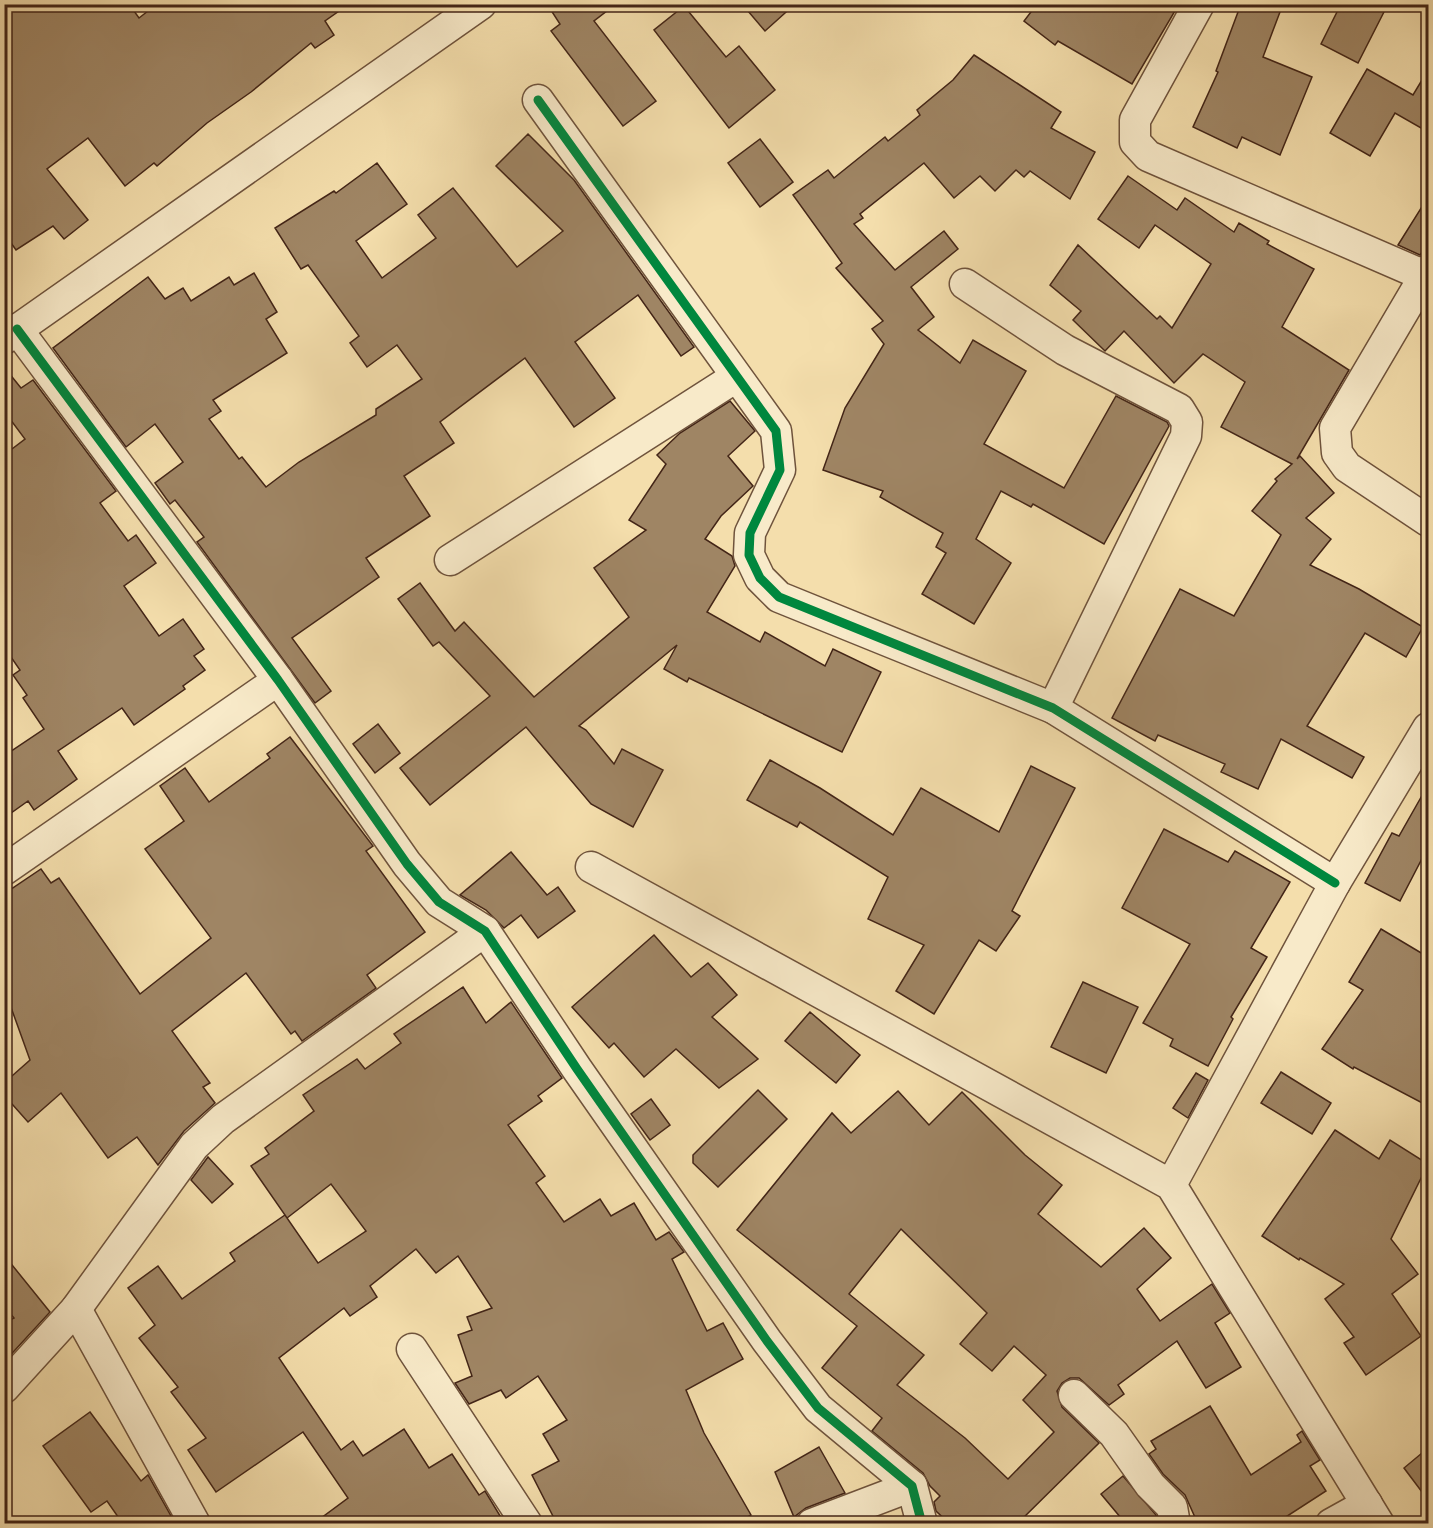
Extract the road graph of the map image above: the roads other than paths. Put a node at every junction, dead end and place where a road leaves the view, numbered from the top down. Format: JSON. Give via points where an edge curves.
{"nodes":[{"id":1,"x":481,"y":4,"type":"edge"},
{"id":2,"x":1200,"y":4,"type":"edge"},
{"id":3,"x":538,"y":99,"type":"dead end"},
{"id":4,"x":1427,"y":273,"type":"edge"},
{"id":5,"x":965,"y":284,"type":"dead end"},
{"id":6,"x":11,"y":334,"type":"edge"},
{"id":7,"x":736,"y":377,"type":"junction"},
{"id":8,"x":1428,"y":521,"type":"edge"},
{"id":9,"x":450,"y":560,"type":"dead end"},
{"id":10,"x":278,"y":680,"type":"junction"},
{"id":11,"x":1053,"y":708,"type":"junction"},
{"id":12,"x":1428,"y":728,"type":"edge"},
{"id":13,"x":591,"y":867,"type":"dead end"},
{"id":14,"x":4,"y":870,"type":"edge"},
{"id":15,"x":1335,"y":883,"type":"junction"},
{"id":16,"x":485,"y":931,"type":"junction"},
{"id":17,"x":1171,"y":1185,"type":"junction"},
{"id":18,"x":76,"y":1310,"type":"junction"},
{"id":19,"x":412,"y":1350,"type":"dead end"},
{"id":20,"x":4,"y":1388,"type":"edge"},
{"id":21,"x":1074,"y":1395,"type":"dead end"},
{"id":22,"x":912,"y":1485,"type":"junction"},
{"id":23,"x":1373,"y":1514,"type":"edge"},
{"id":24,"x":195,"y":1524,"type":"edge"},
{"id":25,"x":527,"y":1524,"type":"edge"},
{"id":26,"x":812,"y":1524,"type":"edge"},
{"id":27,"x":922,"y":1524,"type":"edge"},
{"id":28,"x":1175,"y":1524,"type":"edge"},
{"id":29,"x":1330,"y":1524,"type":"edge"}],
"edges":[{"from":1,"to":6,"type":"street"},
{"from":2,"to":4,"type":"street","via":[[1135,120],[1135,142],[1148,156]]},
{"from":3,"to":7,"type":"street"},
{"from":4,"to":8,"type":"street","via":[[1335,428],[1337,453],[1347,467]]},
{"from":5,"to":11,"type":"street","via":[[1065,350],[1179,409],[1188,422],[1186,436]]},
{"from":6,"to":10,"type":"street"},
{"from":7,"to":9,"type":"street"},
{"from":7,"to":11,"type":"street","via":[[776,431],[779,451],[780,470],[750,533],[749,555],[766,584],[779,597]]},
{"from":10,"to":14,"type":"street"},
{"from":10,"to":16,"type":"street","via":[[407,864],[440,902]]},
{"from":11,"to":15,"type":"street"},
{"from":12,"to":15,"type":"street"},
{"from":13,"to":17,"type":"street"},
{"from":15,"to":17,"type":"street"},
{"from":16,"to":18,"type":"street","via":[[224,1119],[194,1146]]},
{"from":16,"to":22,"type":"street","via":[[577,1069],[818,1408]]},
{"from":17,"to":23,"type":"street"},
{"from":18,"to":20,"type":"street"},
{"from":18,"to":24,"type":"street"},
{"from":19,"to":25,"type":"street"},
{"from":21,"to":28,"type":"street","via":[[1114,1434],[1150,1485],[1172,1506]]},
{"from":22,"to":26,"type":"street"},
{"from":22,"to":27,"type":"street"},
{"from":23,"to":29,"type":"street"}]}
